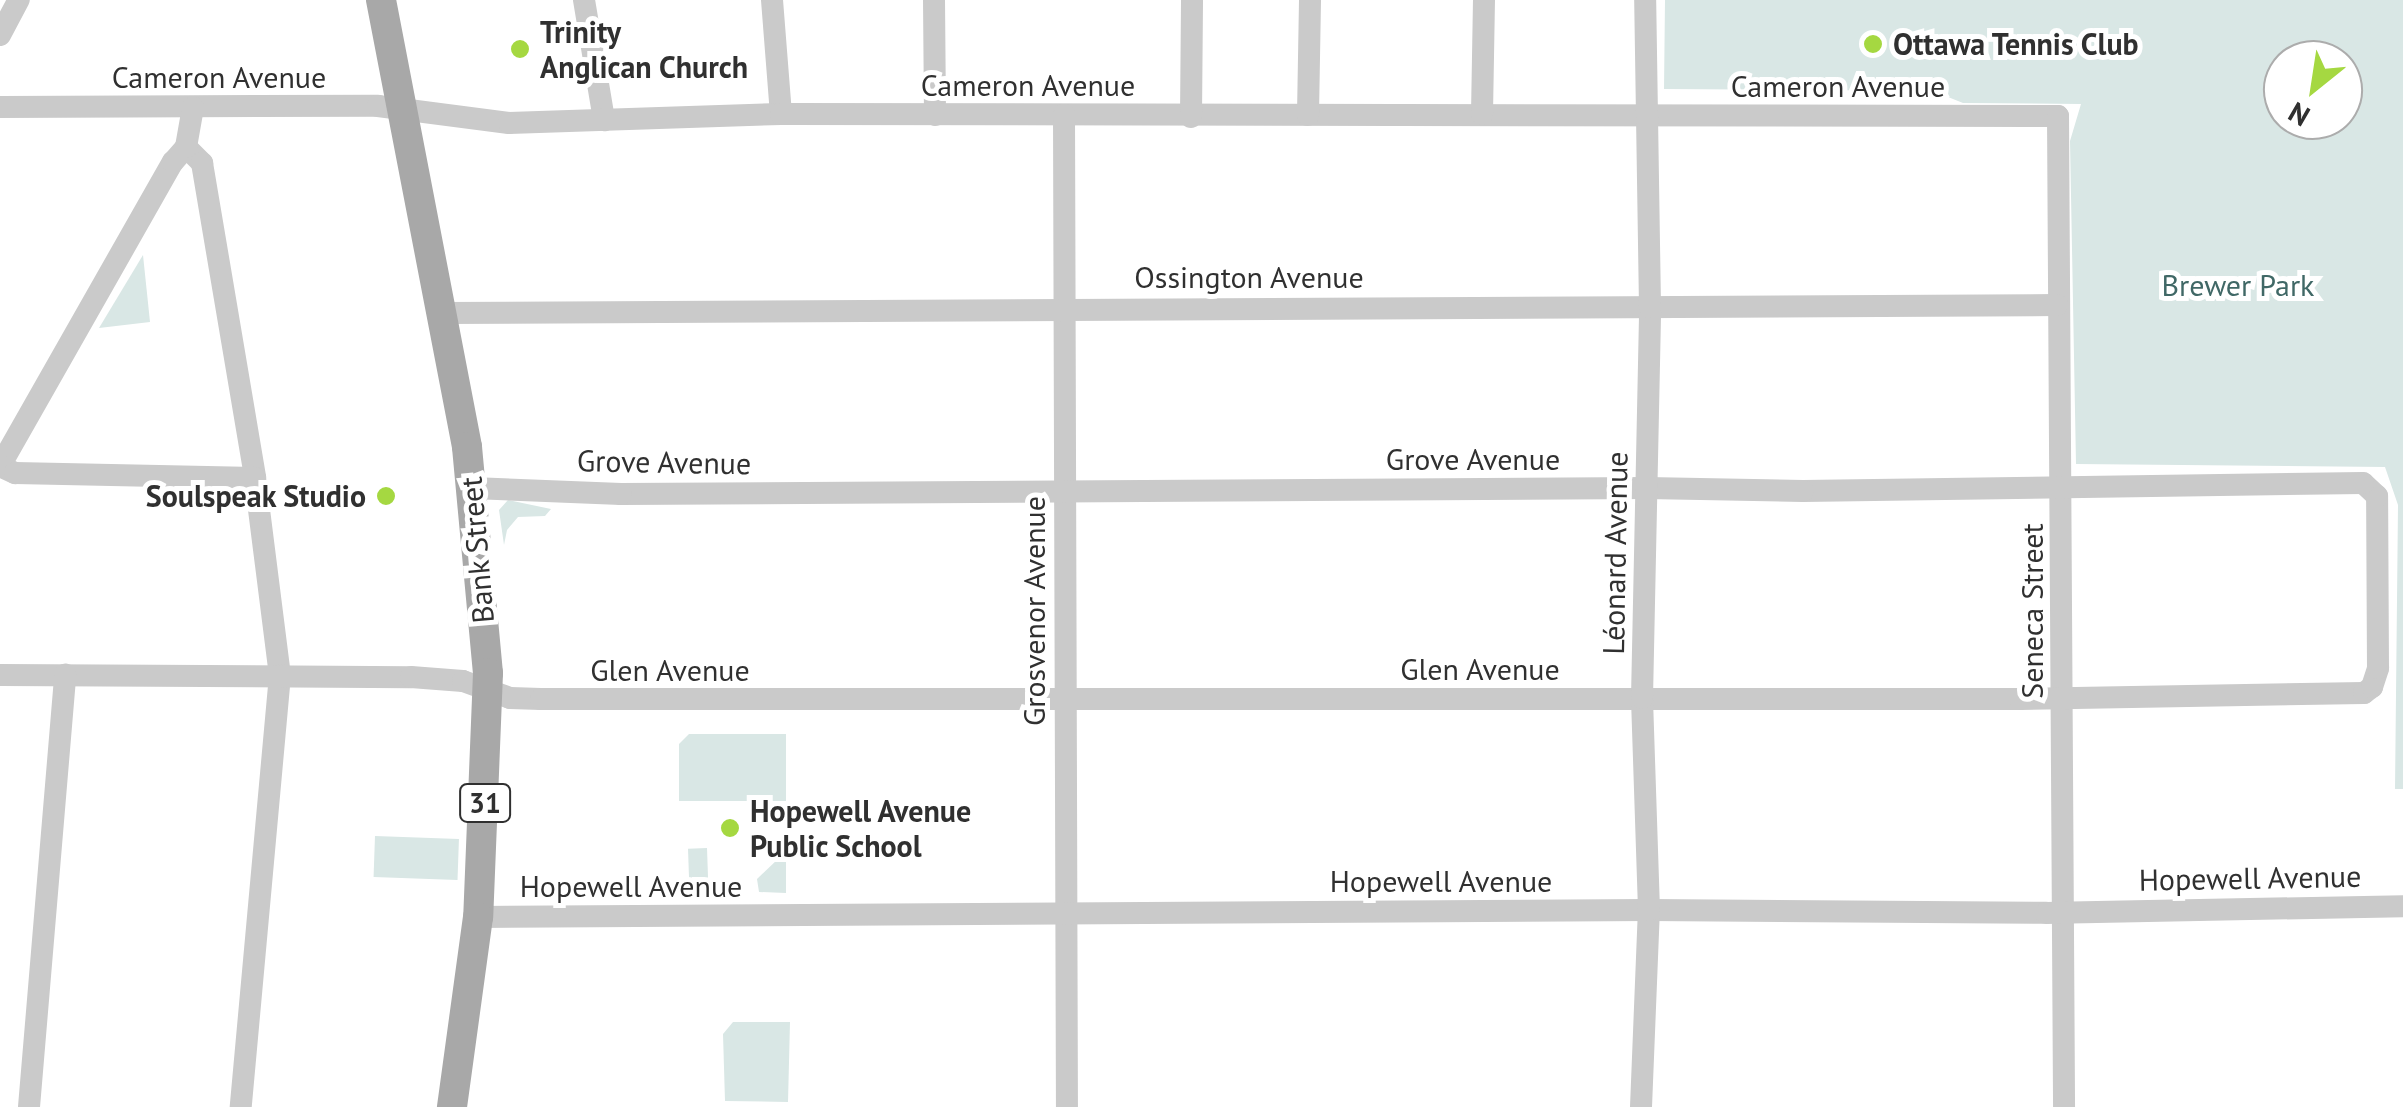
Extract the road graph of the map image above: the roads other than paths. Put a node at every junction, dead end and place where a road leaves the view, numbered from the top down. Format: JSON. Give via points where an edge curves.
{"nodes":[{"id":1,"x":19,"y":0,"type":"edge"},
{"id":2,"x":381,"y":0,"type":"edge"},
{"id":3,"x":584,"y":0,"type":"edge"},
{"id":4,"x":772,"y":0,"type":"edge"},
{"id":5,"x":934,"y":0,"type":"edge"},
{"id":6,"x":1192,"y":0,"type":"edge"},
{"id":7,"x":1310,"y":0,"type":"edge"},
{"id":8,"x":1484,"y":0,"type":"edge"},
{"id":9,"x":1644,"y":0,"type":"edge"},
{"id":10,"x":0,"y":35,"type":"edge"},
{"id":11,"x":0,"y":107,"type":"edge"},
{"id":12,"x":192,"y":108,"type":"junction"},
{"id":13,"x":404,"y":108,"type":"junction"},
{"id":14,"x":781,"y":114,"type":"junction"},
{"id":15,"x":935,"y":114,"type":"junction"},
{"id":16,"x":1482,"y":114,"type":"junction"},
{"id":17,"x":1064,"y":115,"type":"junction"},
{"id":18,"x":1308,"y":115,"type":"junction"},
{"id":19,"x":1644,"y":115,"type":"junction"},
{"id":20,"x":1190,"y":116,"type":"junction"},
{"id":21,"x":2058,"y":116,"type":"joint"},
{"id":22,"x":604,"y":120,"type":"junction"},
{"id":23,"x":186,"y":147,"type":"junction"},
{"id":24,"x":2057,"y":306,"type":"junction"},
{"id":25,"x":1066,"y":307,"type":"junction"},
{"id":26,"x":1650,"y":308,"type":"junction"},
{"id":27,"x":442,"y":313,"type":"junction"},
{"id":28,"x":0,"y":466,"type":"edge"},
{"id":29,"x":255,"y":478,"type":"junction"},
{"id":30,"x":472,"y":488,"type":"junction"},
{"id":31,"x":1646,"y":488,"type":"junction"},
{"id":32,"x":2061,"y":488,"type":"junction"},
{"id":33,"x":1064,"y":491,"type":"junction"},
{"id":34,"x":2378,"y":588,"type":"joint"},
{"id":35,"x":65,"y":674,"type":"junction"},
{"id":36,"x":280,"y":675,"type":"junction"},
{"id":37,"x":0,"y":676,"type":"edge"},
{"id":38,"x":488,"y":688,"type":"junction"},
{"id":39,"x":1642,"y":698,"type":"junction"},
{"id":40,"x":2062,"y":698,"type":"junction"},
{"id":41,"x":1064,"y":702,"type":"junction"},
{"id":42,"x":2403,"y":906,"type":"edge"},
{"id":43,"x":1649,"y":910,"type":"junction"},
{"id":44,"x":2064,"y":912,"type":"junction"},
{"id":45,"x":1064,"y":913,"type":"junction"},
{"id":46,"x":478,"y":917,"type":"junction"},
{"id":47,"x":28,"y":1107,"type":"edge"},
{"id":48,"x":241,"y":1107,"type":"edge"},
{"id":49,"x":452,"y":1107,"type":"edge"},
{"id":50,"x":1067,"y":1107,"type":"edge"},
{"id":51,"x":1642,"y":1107,"type":"edge"},
{"id":52,"x":2064,"y":1107,"type":"edge"}],
"edges":[{"from":1,"to":10,"type":"street"},
{"from":2,"to":13,"type":"main road","name":"Bank Street","number":"31"},
{"from":3,"to":22,"type":"street"},
{"from":4,"to":14,"type":"street"},
{"from":5,"to":15,"type":"street"},
{"from":6,"to":20,"type":"street"},
{"from":7,"to":18,"type":"street"},
{"from":8,"to":16,"type":"street"},
{"from":9,"to":19,"type":"street","name":"Léonard Avenue"},
{"from":11,"to":12,"type":"street","name":"Cameron Avenue"},
{"from":12,"to":13,"type":"street","name":"Cameron Avenue"},
{"from":12,"to":23,"type":"street"},
{"from":13,"to":22,"type":"street","name":"Cameron Avenue","via":[[509,123]]},
{"from":13,"to":27,"type":"main road","name":"Bank Street","number":"31"},
{"from":14,"to":15,"type":"street","name":"Cameron Avenue"},
{"from":14,"to":22,"type":"street","name":"Cameron Avenue"},
{"from":15,"to":17,"type":"street","name":"Cameron Avenue"},
{"from":16,"to":18,"type":"street","name":"Cameron Avenue"},
{"from":16,"to":19,"type":"street","name":"Cameron Avenue"},
{"from":17,"to":20,"type":"street","name":"Cameron Avenue"},
{"from":17,"to":25,"type":"street","name":"Grosvenor Avenue"},
{"from":18,"to":20,"type":"street","name":"Cameron Avenue"},
{"from":19,"to":21,"type":"street","name":"Cameron Avenue"},
{"from":19,"to":26,"type":"street","name":"Léonard Avenue"},
{"from":21,"to":24,"type":"street","name":"Seneca Street"},
{"from":23,"to":28,"type":"street"},
{"from":23,"to":29,"type":"street","via":[[202,164]]},
{"from":24,"to":26,"type":"street","name":"Ossington Avenue"},
{"from":24,"to":32,"type":"street","name":"Seneca Street"},
{"from":25,"to":26,"type":"street","name":"Ossington Avenue"},
{"from":25,"to":27,"type":"street","name":"Ossington Avenue"},
{"from":25,"to":33,"type":"street","name":"Grosvenor Avenue"},
{"from":26,"to":31,"type":"street","name":"Léonard Avenue"},
{"from":27,"to":30,"type":"main road","name":"Bank Street","number":"31"},
{"from":28,"to":29,"type":"street","via":[[15,473]]},
{"from":29,"to":36,"type":"street"},
{"from":30,"to":33,"type":"street","name":"Grove Avenue","via":[[621,494]]},
{"from":30,"to":38,"type":"main road","name":"Bank Street","number":"31"},
{"from":31,"to":32,"type":"street","name":"Grove Avenue"},
{"from":31,"to":33,"type":"street","name":"Grove Avenue"},
{"from":31,"to":39,"type":"street","name":"Léonard Avenue"},
{"from":32,"to":34,"type":"street","name":"Grove Avenue","via":[[2363,483],[2377,496]]},
{"from":32,"to":40,"type":"street","name":"Seneca Street"},
{"from":33,"to":41,"type":"street","name":"Grosvenor Avenue"},
{"from":34,"to":40,"type":"street","name":"Glen Avenue","via":[[2378,668],[2364,693]]},
{"from":35,"to":36,"type":"street","name":"Glen Avenue"},
{"from":35,"to":37,"type":"street","name":"Glen Avenue"},
{"from":35,"to":47,"type":"street"},
{"from":36,"to":38,"type":"street","name":"Glen Avenue","via":[[411,676]]},
{"from":36,"to":48,"type":"street"},
{"from":38,"to":41,"type":"street","name":"Glen Avenue","via":[[510,698]]},
{"from":38,"to":46,"type":"main road","name":"Bank Street","number":"31"},
{"from":39,"to":40,"type":"street","name":"Glen Avenue"},
{"from":39,"to":41,"type":"street","name":"Glen Avenue"},
{"from":39,"to":43,"type":"street","name":"Léonard Avenue"},
{"from":40,"to":44,"type":"street","name":"Seneca Street"},
{"from":41,"to":45,"type":"street","name":"Grosvenor Avenue"},
{"from":42,"to":44,"type":"street","name":"Hopewell Avenue"},
{"from":43,"to":44,"type":"street","name":"Hopewell Avenue"},
{"from":43,"to":45,"type":"street","name":"Hopewell Avenue"},
{"from":43,"to":51,"type":"street","name":"Léonard Avenue"},
{"from":44,"to":52,"type":"street","name":"Seneca Street"},
{"from":45,"to":46,"type":"street","name":"Hopewell Avenue"},
{"from":45,"to":50,"type":"street","name":"Grosvenor Avenue"},
{"from":46,"to":49,"type":"main road","name":"Bank Street","number":"31"}]}
